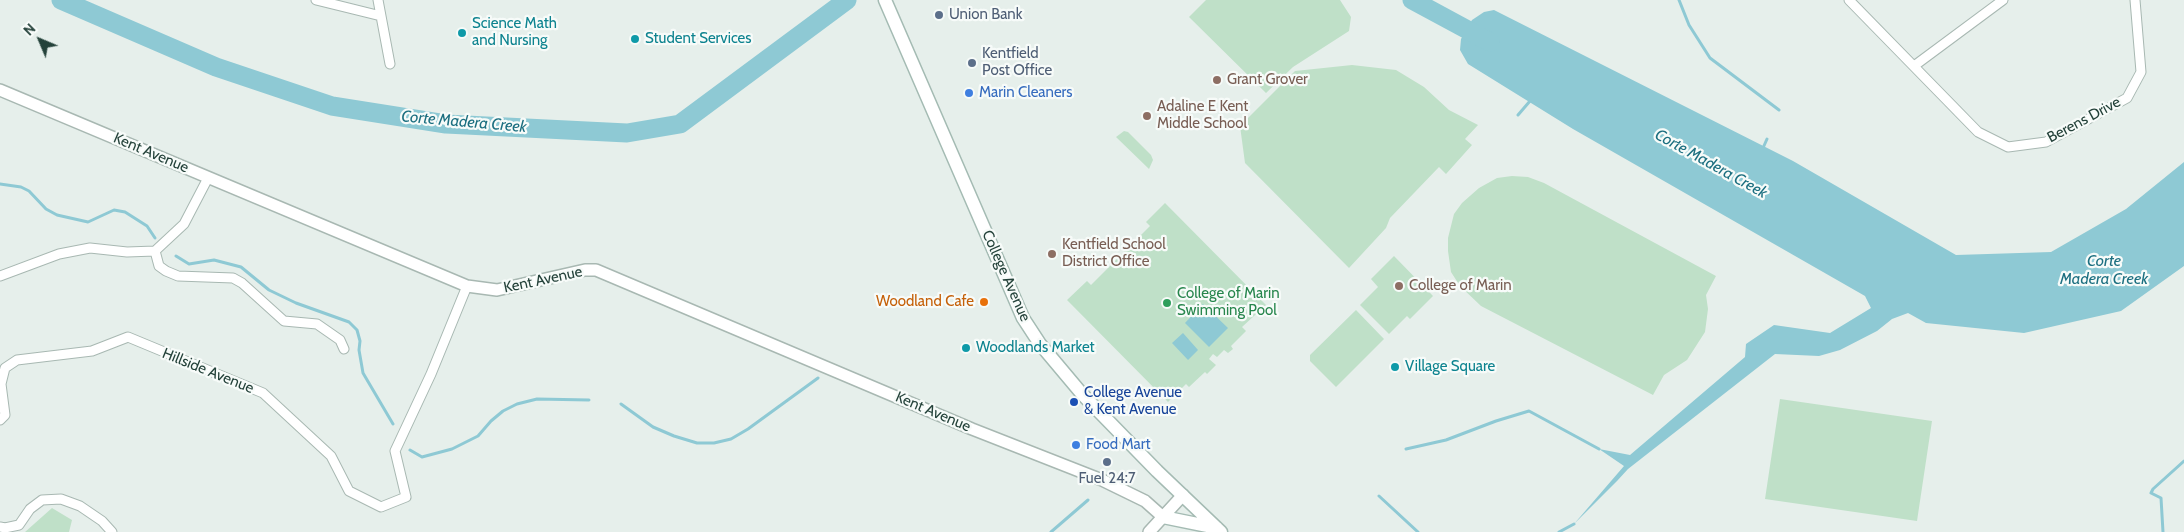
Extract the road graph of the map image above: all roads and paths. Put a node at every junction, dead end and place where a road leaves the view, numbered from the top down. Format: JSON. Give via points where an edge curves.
{"nodes":[{"id":1,"x":316,"y":0,"type":"edge"},
{"id":2,"x":378,"y":0,"type":"edge"},
{"id":3,"x":885,"y":0,"type":"edge"},
{"id":4,"x":1849,"y":0,"type":"edge"},
{"id":5,"x":2003,"y":0,"type":"edge"},
{"id":6,"x":2135,"y":0,"type":"edge"},
{"id":7,"x":381,"y":16,"type":"junction"},
{"id":8,"x":390,"y":64,"type":"dead end"},
{"id":9,"x":1914,"y":66,"type":"junction"},
{"id":10,"x":0,"y":90,"type":"edge"},
{"id":11,"x":208,"y":178,"type":"junction"},
{"id":12,"x":154,"y":251,"type":"junction"},
{"id":13,"x":0,"y":276,"type":"edge"},
{"id":14,"x":467,"y":286,"type":"junction"},
{"id":15,"x":344,"y":349,"type":"dead end"},
{"id":16,"x":0,"y":420,"type":"edge"},
{"id":17,"x":1183,"y":495,"type":"junction"},
{"id":18,"x":1163,"y":517,"type":"junction"},
{"id":19,"x":0,"y":527,"type":"edge"},
{"id":20,"x":1219,"y":530,"type":"edge"},
{"id":21,"x":112,"y":532,"type":"edge"},
{"id":22,"x":1149,"y":532,"type":"edge"}],
"edges":[{"from":1,"to":7,"type":"street"},
{"from":2,"to":7,"type":"street"},
{"from":3,"to":17,"type":"main road","name":"College Avenue","via":[[1023,318],[1063,374]]},
{"from":4,"to":9,"type":"street","name":"Berens Drive"},
{"from":5,"to":9,"type":"street"},
{"from":6,"to":9,"type":"street","name":"Berens Drive","via":[[2141,72],[2127,98],[2046,142],[2008,147],[1978,132]]},
{"from":7,"to":8,"type":"street"},
{"from":10,"to":11,"type":"street","name":"Kent Avenue"},
{"from":11,"to":12,"type":"street","via":[[184,224]]},
{"from":11,"to":14,"type":"street","name":"Kent Avenue"},
{"from":12,"to":13,"type":"street","via":[[90,248],[59,254]]},
{"from":12,"to":15,"type":"street","via":[[159,266],[166,271],[178,276],[233,278],[284,321],[317,324],[340,340]]},
{"from":14,"to":16,"type":"street","name":"Hillside Avenue","via":[[395,451],[406,497],[381,506],[349,491],[331,456],[263,393],[128,337],[92,351],[17,360],[5,368],[1,384],[5,415]]},
{"from":14,"to":18,"type":"street","name":"Kent Avenue","via":[[497,290],[596,270],[972,429],[1102,480],[1145,501]]},
{"from":17,"to":18,"type":"street"},
{"from":17,"to":20,"type":"main road","name":"College Avenue"},
{"from":18,"to":20,"type":"main road"},
{"from":18,"to":22,"type":"street"},
{"from":19,"to":21,"type":"street","via":[[19,524],[42,500],[61,499],[80,506]]}]}
